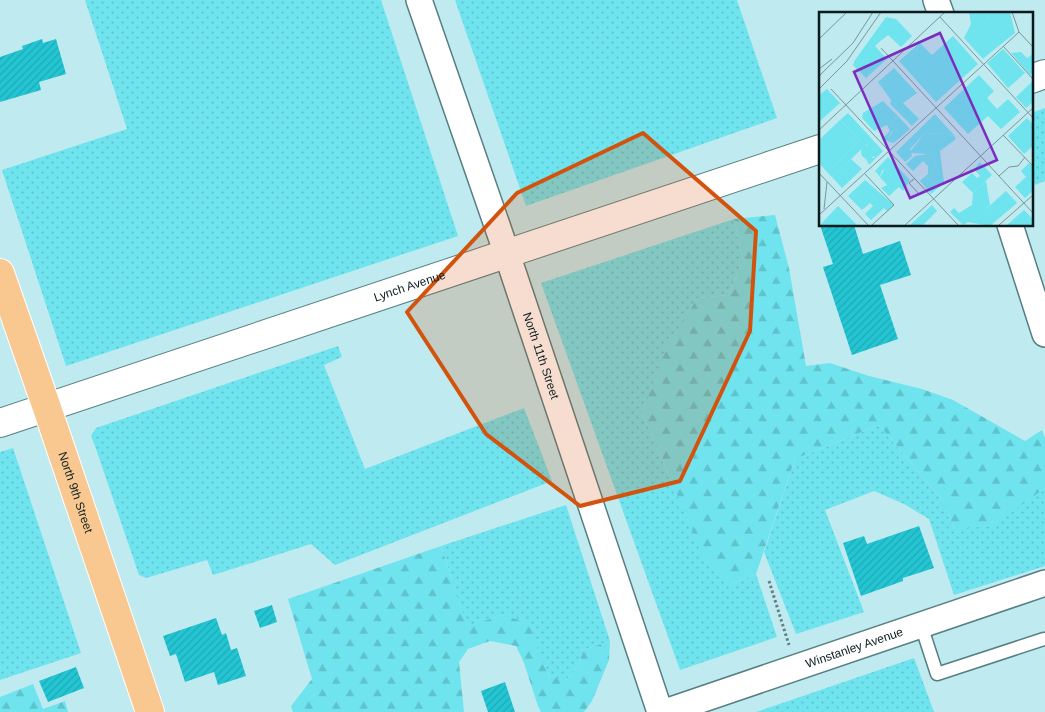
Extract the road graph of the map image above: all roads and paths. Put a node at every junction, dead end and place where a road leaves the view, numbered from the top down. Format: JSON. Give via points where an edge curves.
{"nodes":[{"id":1,"x":419,"y":0,"type":"edge"},
{"id":2,"x":936,"y":0,"type":"edge"},
{"id":3,"x":940,"y":12,"type":"edge"},
{"id":4,"x":1045,"y":74,"type":"edge"},
{"id":5,"x":1032,"y":79,"type":"edge"},
{"id":6,"x":819,"y":150,"type":"edge"},
{"id":7,"x":1010,"y":226,"type":"edge"},
{"id":8,"x":507,"y":254,"type":"junction"},
{"id":9,"x":0,"y":273,"type":"edge"},
{"id":10,"x":1045,"y":334,"type":"edge"},
{"id":11,"x":47,"y":408,"type":"junction"},
{"id":12,"x":0,"y":423,"type":"edge"},
{"id":13,"x":769,"y":581,"type":"dead end"},
{"id":14,"x":1045,"y":583,"type":"edge"},
{"id":15,"x":921,"y":625,"type":"junction"},
{"id":16,"x":1044,"y":639,"type":"dead end"},
{"id":17,"x":796,"y":667,"type":"junction"},
{"id":18,"x":150,"y":712,"type":"edge"},
{"id":19,"x":660,"y":712,"type":"edge"},
{"id":20,"x":665,"y":712,"type":"edge"}],
"edges":[{"from":1,"to":8,"type":"street","name":"North 11th Street"},
{"from":2,"to":3,"type":"street"},
{"from":4,"to":5,"type":"street"},
{"from":6,"to":8,"type":"street","name":"Lynch Avenue"},
{"from":7,"to":10,"type":"street"},
{"from":8,"to":11,"type":"street","name":"Lynch Avenue"},
{"from":8,"to":19,"type":"street","name":"North 11th Street"},
{"from":9,"to":11,"type":"main road","name":"North 9th Street"},
{"from":11,"to":12,"type":"street","name":"Lynch Avenue"},
{"from":11,"to":18,"type":"main road","name":"North 9th Street"},
{"from":13,"to":17,"type":"path"},
{"from":14,"to":15,"type":"street","name":"Winstanley Avenue"},
{"from":15,"to":16,"type":"lane","via":[[937,674]]},
{"from":15,"to":17,"type":"street","name":"Winstanley Avenue"},
{"from":17,"to":20,"type":"street","name":"Winstanley Avenue"}]}
